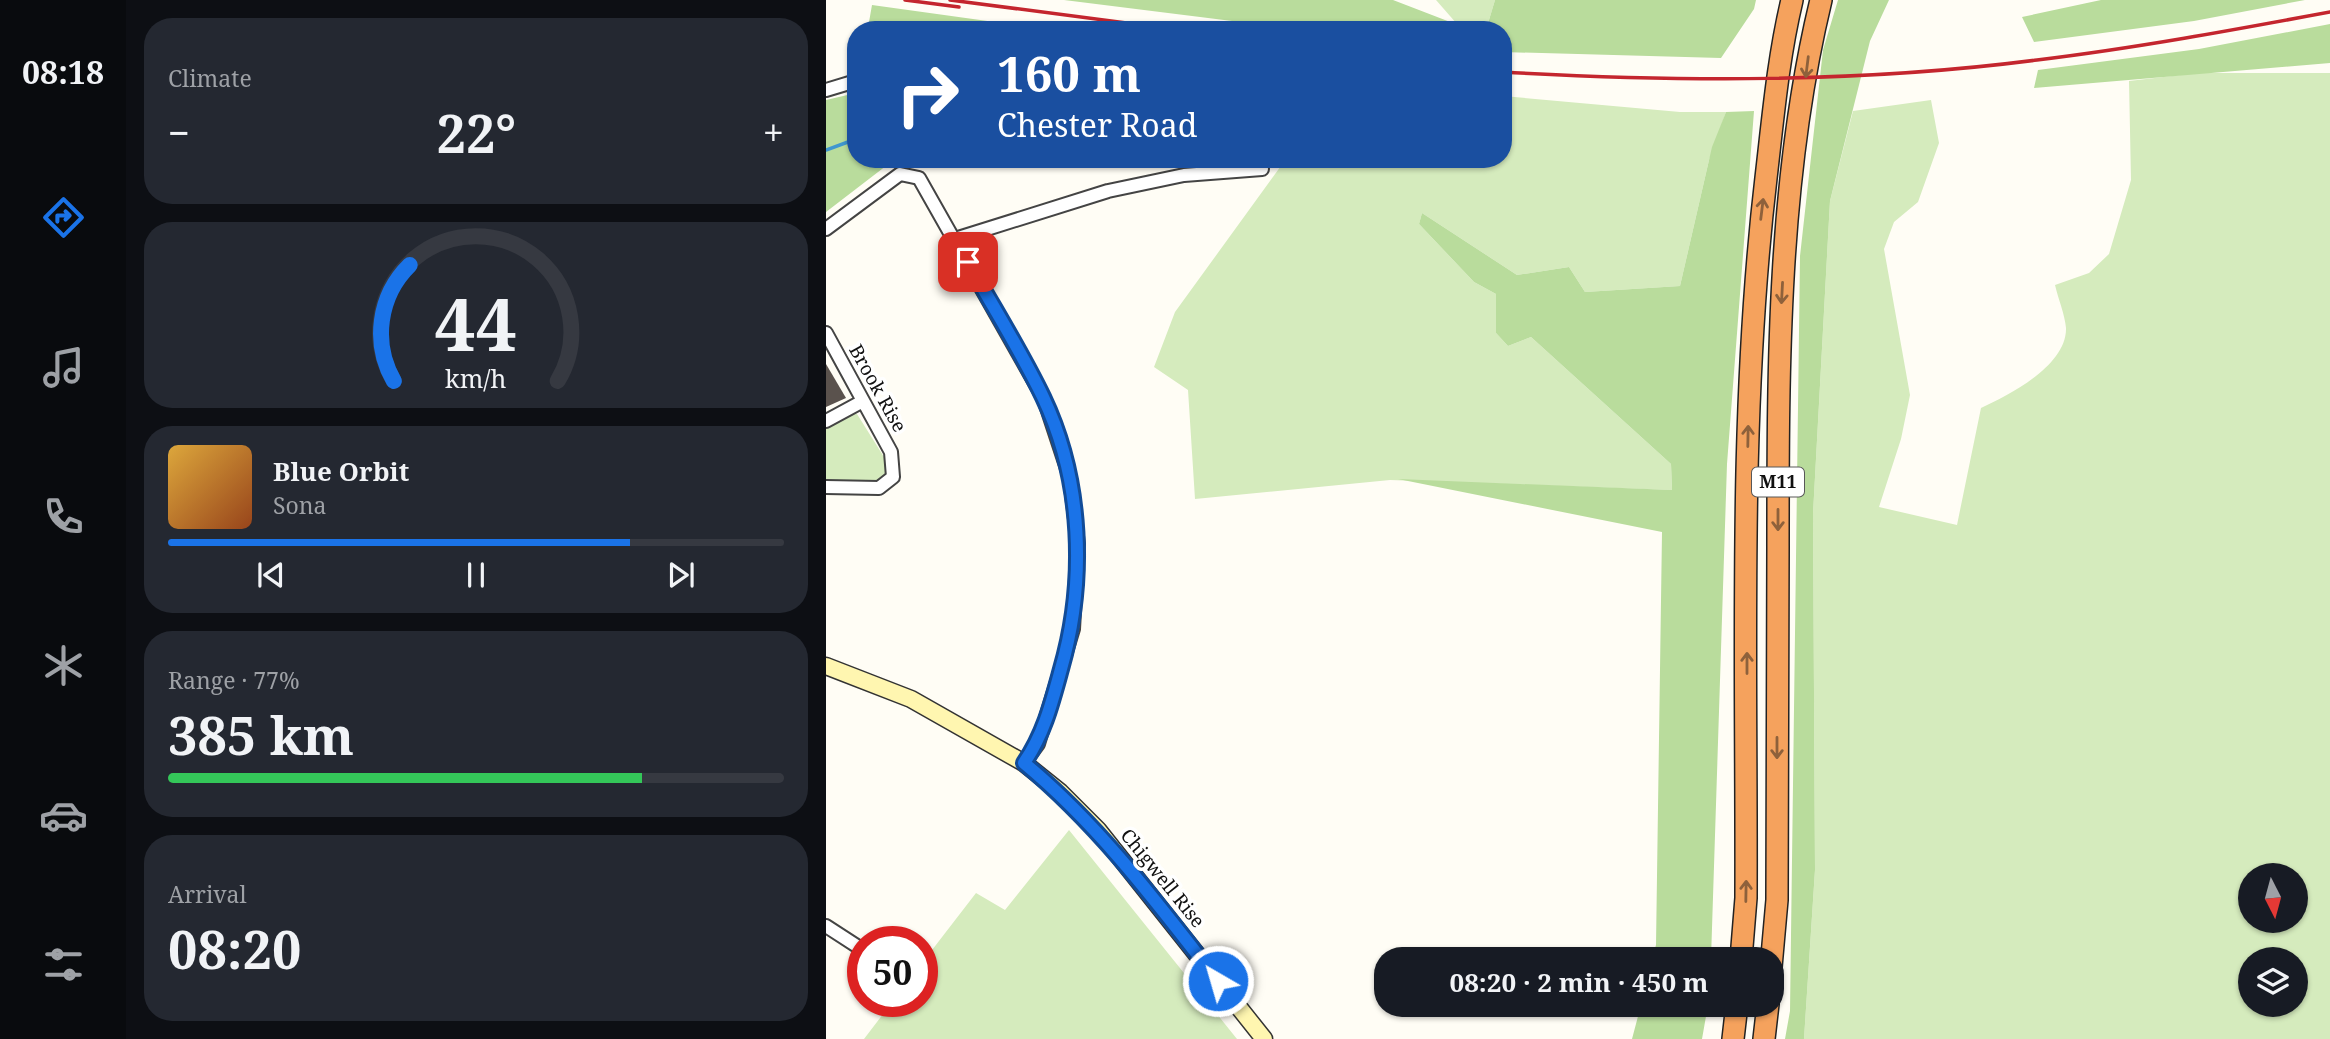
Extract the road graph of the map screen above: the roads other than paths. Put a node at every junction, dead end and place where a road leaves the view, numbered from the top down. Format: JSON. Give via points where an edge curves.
{"nodes":[{"id":1,"x":1792,"y":0,"type":"edge"},
{"id":2,"x":1821,"y":0,"type":"edge"},
{"id":3,"x":847,"y":84,"type":"edge"},
{"id":4,"x":826,"y":90,"type":"edge"},
{"id":5,"x":1262,"y":169,"type":"dead end"},
{"id":6,"x":826,"y":229,"type":"edge"},
{"id":7,"x":955,"y":239,"type":"junction"},
{"id":8,"x":826,"y":333,"type":"edge"},
{"id":9,"x":863,"y":401,"type":"junction"},
{"id":10,"x":826,"y":421,"type":"edge"},
{"id":11,"x":826,"y":487,"type":"edge"},
{"id":12,"x":826,"y":666,"type":"edge"},
{"id":13,"x":1024,"y":763,"type":"junction"},
{"id":14,"x":826,"y":926,"type":"edge"},
{"id":15,"x":847,"y":940,"type":"edge"},
{"id":16,"x":1742,"y":947,"type":"edge"},
{"id":17,"x":1773,"y":947,"type":"edge"},
{"id":18,"x":1736,"y":1017,"type":"edge"},
{"id":19,"x":1767,"y":1017,"type":"edge"},
{"id":20,"x":1264,"y":1039,"type":"edge"},
{"id":21,"x":1733,"y":1039,"type":"edge"},
{"id":22,"x":1764,"y":1039,"type":"edge"}],
"edges":[{"from":16,"to":1,"type":"highway","number":"M11","one_way":true,"via":[[1749,392],[1761,218],[1781,46]]},
{"from":2,"to":17,"type":"highway","number":"M11","one_way":true,"via":[[1810,47],[1783,273],[1777,391],[1777,900]]},
{"from":3,"to":4,"type":"street"},
{"from":5,"to":7,"type":"street","via":[[1184,175],[1108,191]]},
{"from":6,"to":7,"type":"street","via":[[900,174],[919,178]]},
{"from":7,"to":13,"type":"street","via":[[1044,399],[1070,478],[1078,544],[1073,629],[1038,744]]},
{"from":8,"to":9,"type":"street","name":"Brook Rise"},
{"from":9,"to":10,"type":"street"},
{"from":9,"to":11,"type":"street","name":"Brook Rise","via":[[891,452],[893,477],[880,488]]},
{"from":12,"to":13,"type":"main road","name":"Chigwell Rise","via":[[911,699]]},
{"from":13,"to":20,"type":"main road","name":"Chigwell Rise","via":[[1098,830]]},
{"from":14,"to":15,"type":"street"},
{"from":18,"to":21,"type":"highway"},
{"from":19,"to":22,"type":"highway"}]}
